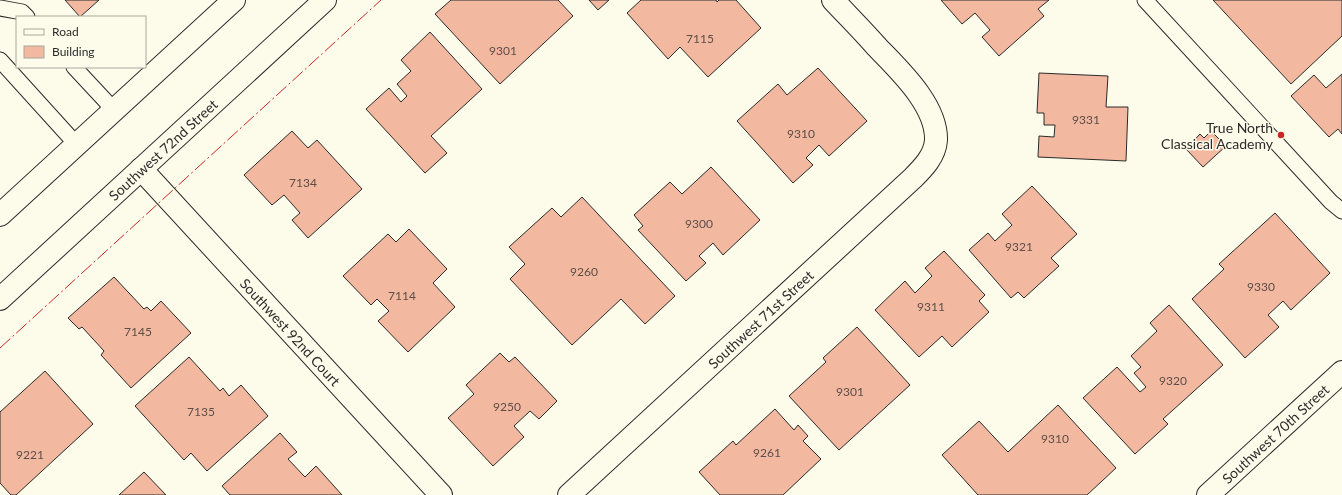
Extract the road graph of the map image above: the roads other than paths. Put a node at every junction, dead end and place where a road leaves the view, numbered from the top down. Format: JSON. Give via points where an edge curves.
{"nodes":[{"id":1,"x":234,"y":0,"type":"edge"},
{"id":2,"x":325,"y":0,"type":"edge"},
{"id":3,"x":833,"y":0,"type":"edge"},
{"id":4,"x":1145,"y":0,"type":"edge"},
{"id":5,"x":0,"y":8,"type":"edge"},
{"id":6,"x":26,"y":16,"type":"edge"},
{"id":7,"x":0,"y":60,"type":"edge"},
{"id":8,"x":75,"y":68,"type":"edge"},
{"id":9,"x":114,"y":110,"type":"junction"},
{"id":10,"x":77,"y":145,"type":"junction"},
{"id":11,"x":141,"y":169,"type":"junction"},
{"id":12,"x":1342,"y":211,"type":"edge"},
{"id":13,"x":0,"y":216,"type":"edge"},
{"id":14,"x":0,"y":299,"type":"edge"},
{"id":15,"x":1342,"y":372,"type":"edge"},
{"id":16,"x":441,"y":495,"type":"edge"},
{"id":17,"x":569,"y":495,"type":"edge"},
{"id":18,"x":1208,"y":495,"type":"edge"}],
"edges":[{"from":1,"to":9,"type":"street"},
{"from":2,"to":11,"type":"street","name":"Southwest 72nd Street"},
{"from":3,"to":17,"type":"street","name":"Southwest 71st Street","via":[[922,99],[935,133],[933,152],[925,166]]},
{"from":4,"to":12,"type":"lane"},
{"from":5,"to":6,"type":"lane","via":[[22,12]]},
{"from":7,"to":10,"type":"lane"},
{"from":8,"to":9,"type":"lane"},
{"from":9,"to":10,"type":"street"},
{"from":10,"to":13,"type":"street"},
{"from":11,"to":14,"type":"street","name":"Southwest 72nd Street"},
{"from":11,"to":16,"type":"street","name":"Southwest 92nd Court"},
{"from":15,"to":18,"type":"street","name":"Southwest 70th Street"}]}
